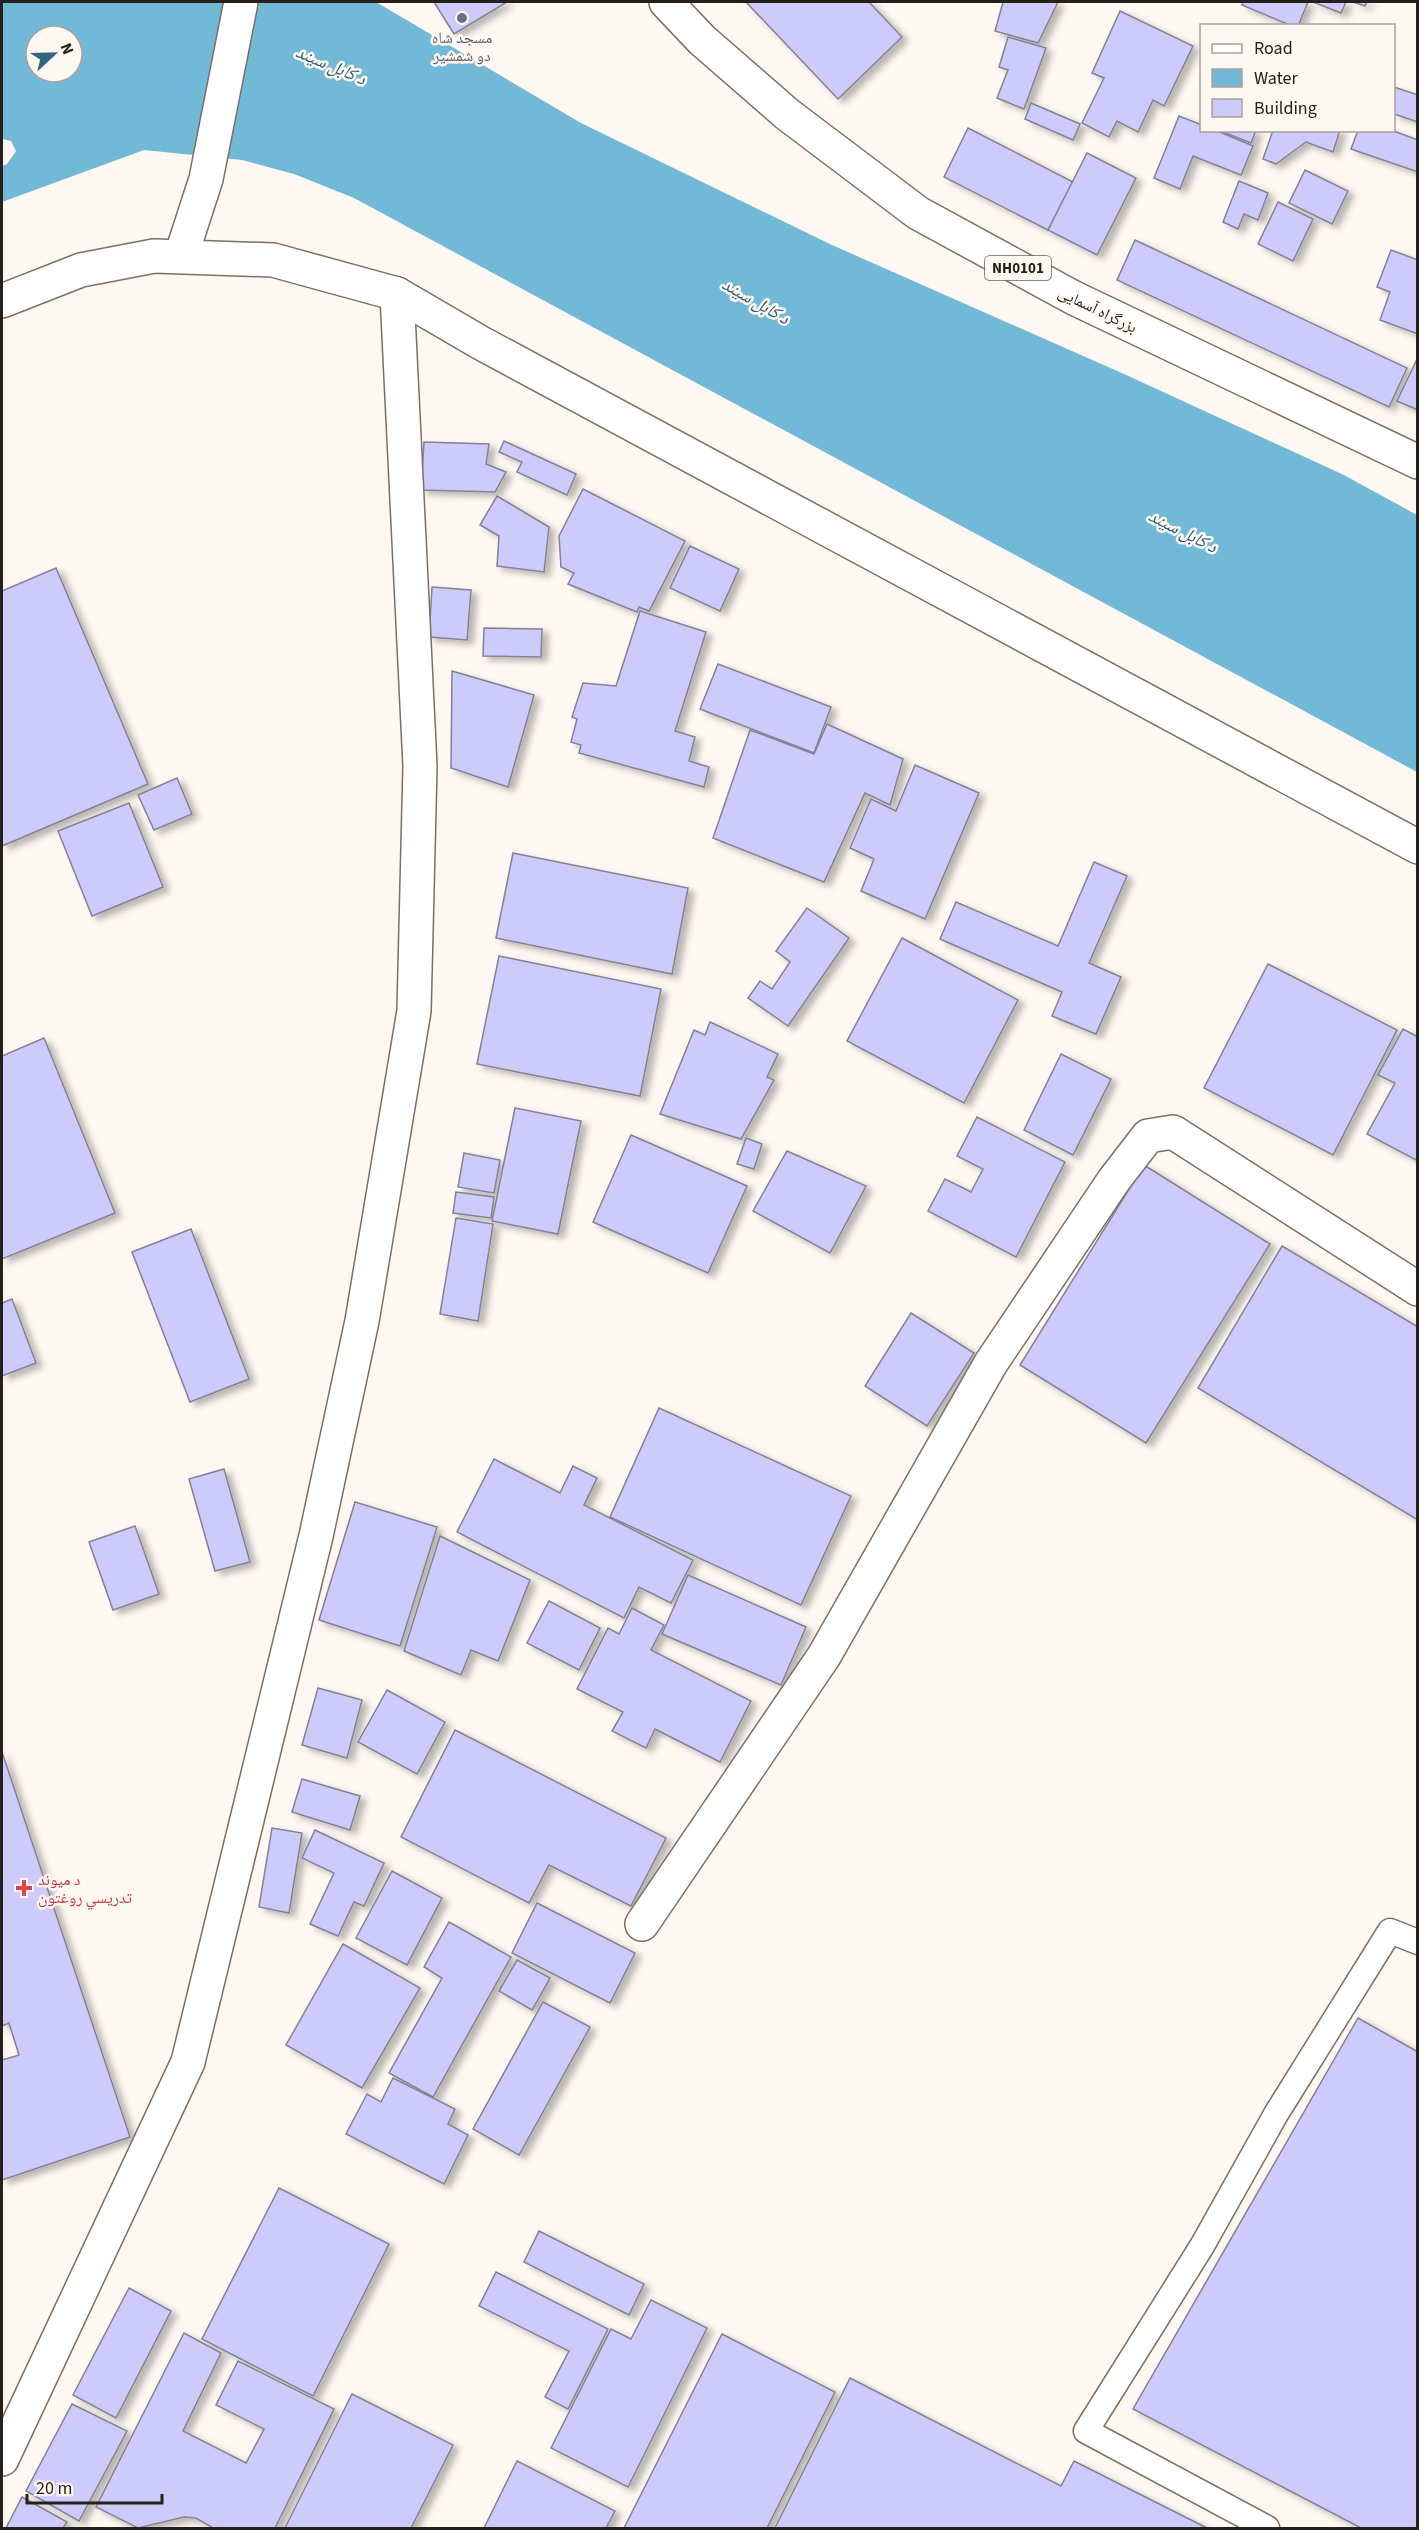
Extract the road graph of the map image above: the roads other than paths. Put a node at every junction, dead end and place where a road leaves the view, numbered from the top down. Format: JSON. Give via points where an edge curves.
{"nodes":[{"id":1,"x":241,"y":2,"type":"edge"},
{"id":2,"x":666,"y":2,"type":"edge"},
{"id":3,"x":181,"y":256,"type":"junction"},
{"id":4,"x":397,"y":294,"type":"junction"},
{"id":5,"x":2,"y":301,"type":"edge"},
{"id":6,"x":1418,"y":462,"type":"edge"},
{"id":7,"x":1418,"y":847,"type":"edge"},
{"id":8,"x":1418,"y":1289,"type":"edge"},
{"id":9,"x":642,"y":1924,"type":"dead end"},
{"id":10,"x":1418,"y":1942,"type":"edge"},
{"id":11,"x":2,"y":2459,"type":"edge"},
{"id":12,"x":1267,"y":2529,"type":"edge"}],
"edges":[{"from":1,"to":3,"type":"main road","via":[[206,179]]},
{"from":2,"to":6,"type":"main road","name":"بزرگراه آسمایی","number":"NH0101","via":[[702,40],[787,114],[918,213],[1074,298]]},
{"from":3,"to":4,"type":"main road","via":[[273,260]]},
{"from":3,"to":5,"type":"main road","via":[[154,256],[81,270]]},
{"from":4,"to":7,"type":"main road","via":[[481,343]]},
{"from":4,"to":11,"type":"main road","via":[[420,766],[414,1011],[362,1321],[316,1536],[188,2062]]},
{"from":8,"to":9,"type":"main road","via":[[1173,1132],[1148,1136],[991,1363],[824,1656]]},
{"from":10,"to":12,"type":"lane","via":[[1390,1931],[1086,2432]]}]}
